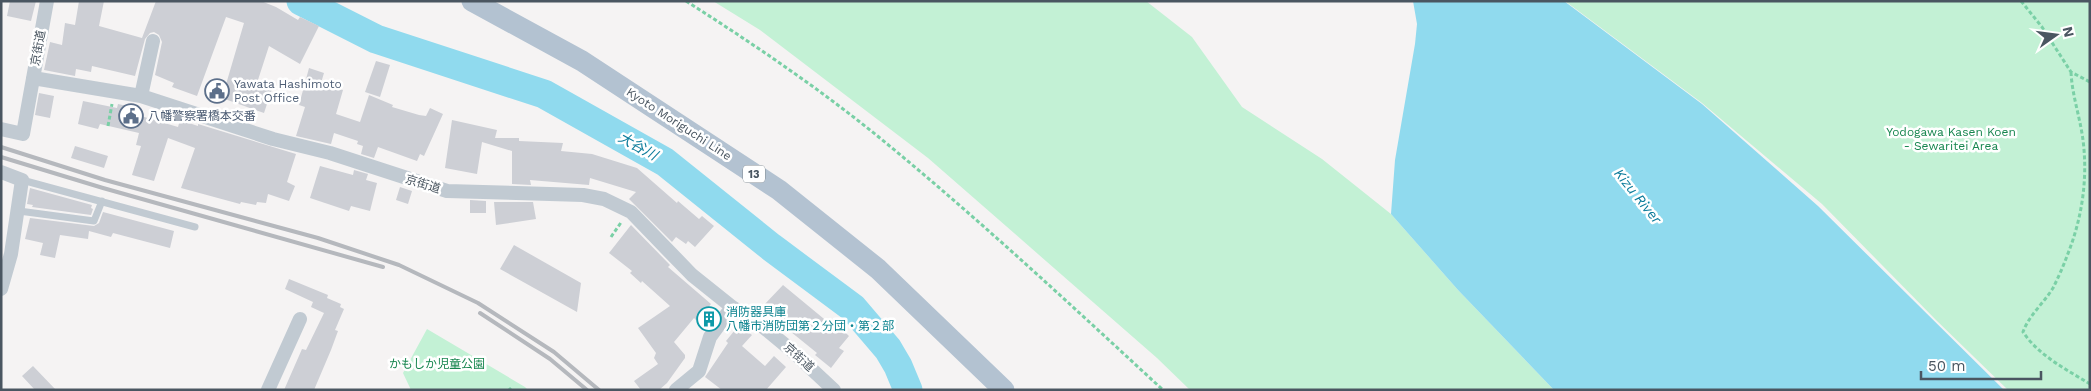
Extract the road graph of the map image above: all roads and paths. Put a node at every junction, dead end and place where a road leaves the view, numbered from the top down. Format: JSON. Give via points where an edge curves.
{"nodes":[{"id":1,"x":46,"y":1,"type":"edge"},
{"id":2,"x":472,"y":1,"type":"edge"},
{"id":3,"x":686,"y":1,"type":"edge"},
{"id":4,"x":2021,"y":1,"type":"edge"},
{"id":5,"x":153,"y":41,"type":"dead end"},
{"id":6,"x":2071,"y":72,"type":"junction"},
{"id":7,"x":33,"y":78,"type":"junction"},
{"id":8,"x":2090,"y":82,"type":"edge"},
{"id":9,"x":141,"y":96,"type":"junction"},
{"id":10,"x":111,"y":108,"type":"dead end"},
{"id":11,"x":108,"y":126,"type":"dead end"},
{"id":12,"x":1,"y":129,"type":"edge"},
{"id":13,"x":1,"y":172,"type":"edge"},
{"id":14,"x":22,"y":180,"type":"junction"},
{"id":15,"x":102,"y":201,"type":"junction"},
{"id":16,"x":19,"y":211,"type":"junction"},
{"id":17,"x":624,"y":218,"type":"dead end"},
{"id":18,"x":195,"y":227,"type":"dead end"},
{"id":19,"x":611,"y":238,"type":"dead end"},
{"id":20,"x":1,"y":290,"type":"edge"},
{"id":21,"x":732,"y":307,"type":"junction"},
{"id":22,"x":300,"y":319,"type":"dead end"},
{"id":23,"x":2090,"y":384,"type":"edge"},
{"id":24,"x":268,"y":390,"type":"edge"},
{"id":25,"x":676,"y":390,"type":"edge"},
{"id":26,"x":834,"y":390,"type":"edge"},
{"id":27,"x":1004,"y":390,"type":"edge"},
{"id":28,"x":1163,"y":390,"type":"edge"}],
"edges":[{"from":1,"to":7,"type":"street","name":"京街道"},
{"from":2,"to":27,"type":"main road","name":"Kyoto Moriguchi Line","number":"13","via":[[582,61],[779,190],[878,269]]},
{"from":3,"to":28,"type":"path","via":[[772,56],[885,142],[1005,244]]},
{"from":4,"to":6,"type":"path"},
{"from":5,"to":9,"type":"street"},
{"from":6,"to":8,"type":"path"},
{"from":6,"to":23,"type":"path","via":[[2083,139],[2085,173],[2080,218],[2053,287],[2026,322],[2023,332],[2063,368]]},
{"from":7,"to":9,"type":"street","name":"京街道"},
{"from":7,"to":12,"type":"street","via":[[23,134]]},
{"from":9,"to":21,"type":"street","name":"京街道","via":[[448,191],[583,195],[604,199],[631,212],[692,275]]},
{"from":10,"to":11,"type":"path"},
{"from":13,"to":14,"type":"street"},
{"from":14,"to":15,"type":"lane"},
{"from":14,"to":16,"type":"street"},
{"from":15,"to":16,"type":"lane","via":[[94,221]]},
{"from":15,"to":18,"type":"lane"},
{"from":16,"to":20,"type":"street","via":[[12,254]]},
{"from":17,"to":19,"type":"path"},
{"from":21,"to":25,"type":"street","via":[[710,337],[699,371]]},
{"from":21,"to":26,"type":"street","name":"京街道","via":[[762,326]]},
{"from":22,"to":24,"type":"street"}]}
